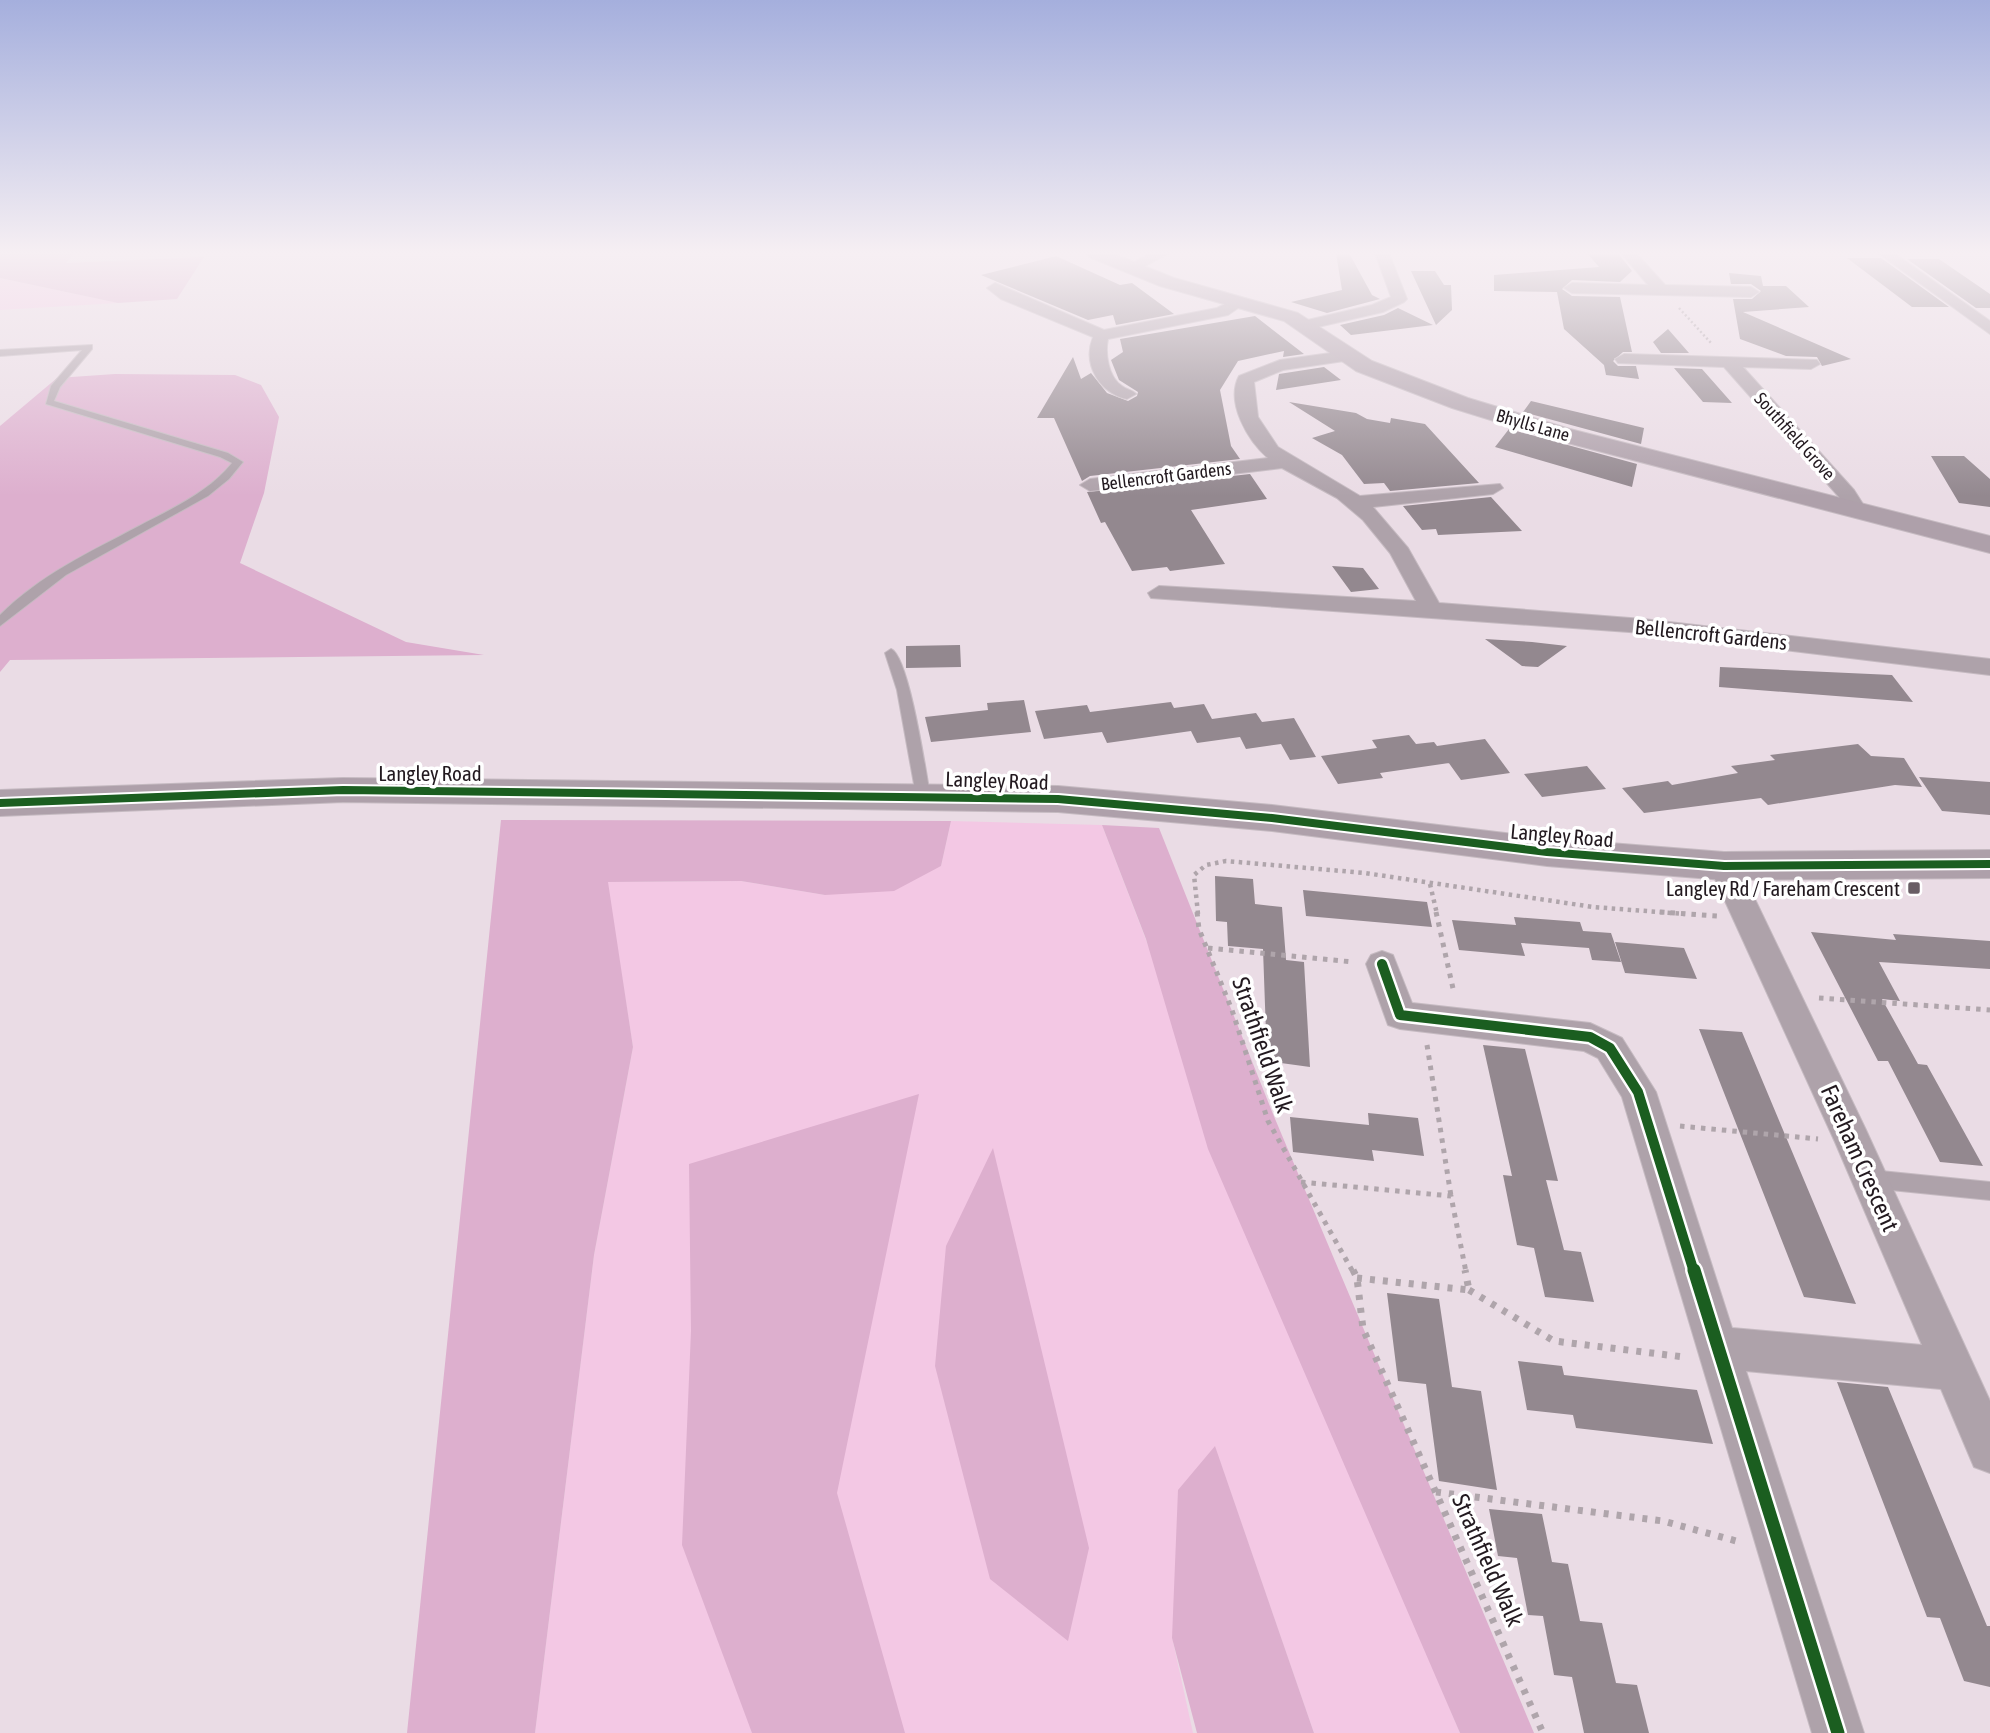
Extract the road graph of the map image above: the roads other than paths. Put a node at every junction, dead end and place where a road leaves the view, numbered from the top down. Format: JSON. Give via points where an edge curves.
{"nodes":[{"id":1,"x":1108,"y":334,"type":"edge"},
{"id":2,"x":1316,"y":334,"type":"edge"},
{"id":3,"x":1102,"y":335,"type":"joint"},
{"id":4,"x":0,"y":353,"type":"edge"},
{"id":5,"x":1345,"y":356,"type":"junction"},
{"id":6,"x":1624,"y":359,"type":"dead end"},
{"id":7,"x":1729,"y":362,"type":"junction"},
{"id":8,"x":1811,"y":364,"type":"dead end"},
{"id":9,"x":1089,"y":395,"type":"dead end"},
{"id":10,"x":1284,"y":462,"type":"junction"},
{"id":11,"x":1090,"y":485,"type":"dead end"},
{"id":12,"x":1485,"y":493,"type":"dead end"},
{"id":13,"x":1357,"y":502,"type":"junction"},
{"id":14,"x":1858,"y":512,"type":"junction"},
{"id":15,"x":1990,"y":545,"type":"edge"},
{"id":16,"x":1159,"y":593,"type":"dead end"},
{"id":17,"x":1431,"y":609,"type":"junction"},
{"id":18,"x":0,"y":622,"type":"edge"},
{"id":19,"x":891,"y":653,"type":"dead end"},
{"id":20,"x":1990,"y":667,"type":"edge"},
{"id":21,"x":923,"y":795,"type":"junction"},
{"id":22,"x":0,"y":803,"type":"edge"},
{"id":23,"x":1990,"y":864,"type":"edge"},
{"id":24,"x":1724,"y":866,"type":"junction"},
{"id":25,"x":1382,"y":964,"type":"road end"},
{"id":26,"x":1869,"y":1179,"type":"junction"},
{"id":27,"x":1990,"y":1191,"type":"edge"},
{"id":28,"x":1720,"y":1355,"type":"junction"},
{"id":29,"x":1954,"y":1369,"type":"junction"},
{"id":30,"x":1990,"y":1451,"type":"edge"},
{"id":31,"x":1838,"y":1733,"type":"edge"}],
"edges":[{"from":1,"to":3,"type":"street"},
{"from":2,"to":5,"type":"street","name":"Bhylls Lane"},
{"from":3,"to":9,"type":"street","via":[[1097,348],[1120,391]]},
{"from":4,"to":18,"type":"lane","via":[[89,347],[56,386],[49,402],[238,462],[225,480],[28,593]]},
{"from":5,"to":10,"type":"street","via":[[1269,367],[1245,380],[1246,408],[1257,437]]},
{"from":5,"to":14,"type":"street","name":"Bhylls Lane","via":[[1380,374],[1509,419]]},
{"from":6,"to":7,"type":"street","name":"Southfield Grove"},
{"from":7,"to":8,"type":"street","name":"Southfield Grove"},
{"from":7,"to":14,"type":"street","name":"Southfield Grove"},
{"from":10,"to":11,"type":"street","name":"Bellencroft Gardens"},
{"from":10,"to":13,"type":"street"},
{"from":12,"to":13,"type":"street"},
{"from":13,"to":17,"type":"street","via":[[1405,555]]},
{"from":14,"to":15,"type":"street","name":"Bhylls Lane"},
{"from":16,"to":17,"type":"street","name":"Bellencroft Gardens","via":[[1229,589]]},
{"from":17,"to":20,"type":"street","name":"Bellencroft Gardens","via":[[1643,626]]},
{"from":19,"to":21,"type":"lane","via":[[904,690]]},
{"from":21,"to":22,"type":"street","name":"Langley Road","via":[[343,790]]},
{"from":21,"to":24,"type":"street","name":"Langley Road","via":[[1058,799],[1272,818],[1547,852]]},
{"from":23,"to":24,"type":"street","name":"Langley Road"},
{"from":24,"to":26,"type":"street","name":"Fareham Crescent"},
{"from":25,"to":28,"type":"street","via":[[1400,1015],[1590,1037],[1610,1048],[1638,1092]]},
{"from":26,"to":27,"type":"lane"},
{"from":26,"to":29,"type":"street","name":"Fareham Crescent"},
{"from":28,"to":29,"type":"street"},
{"from":28,"to":31,"type":"street"},
{"from":29,"to":30,"type":"street","name":"Fareham Crescent"}]}
